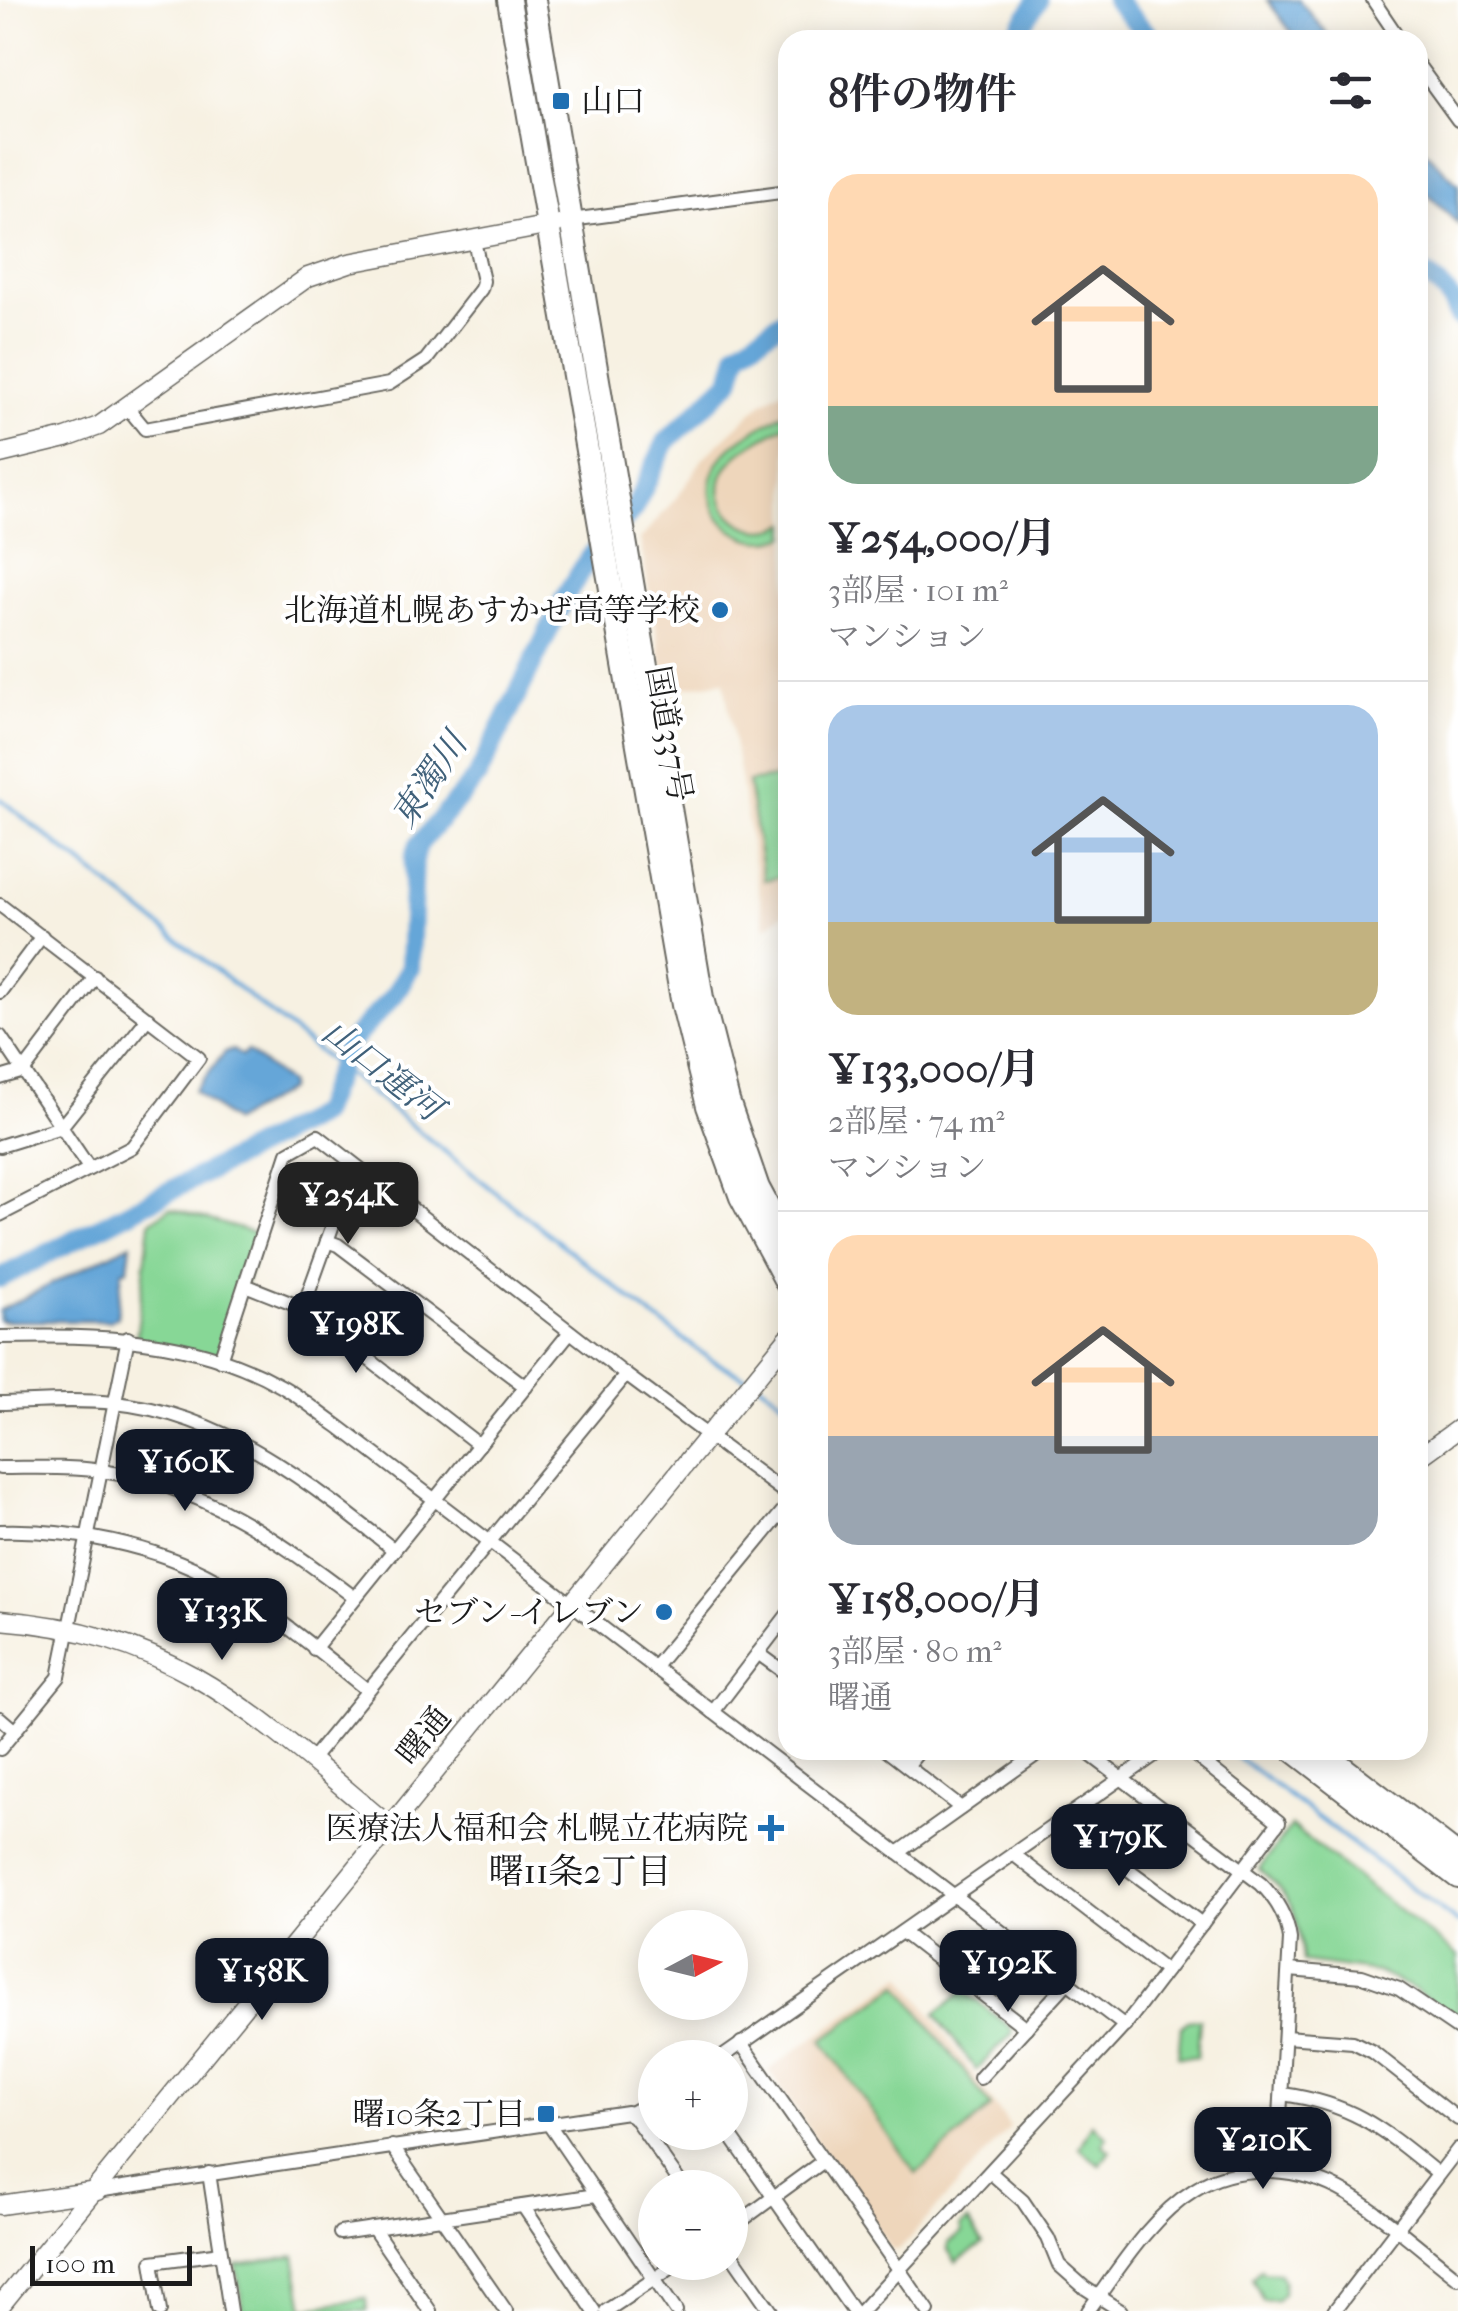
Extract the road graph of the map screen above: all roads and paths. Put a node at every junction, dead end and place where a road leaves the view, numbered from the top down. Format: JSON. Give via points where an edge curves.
{"nodes":[{"id":1,"x":510,"y":0,"type":"edge"},
{"id":2,"x":534,"y":0,"type":"edge"},
{"id":3,"x":1373,"y":0,"type":"edge"},
{"id":4,"x":1393,"y":30,"type":"edge"},
{"id":5,"x":1428,"y":79,"type":"edge"},
{"id":6,"x":1458,"y":120,"type":"edge"},
{"id":7,"x":778,"y":192,"type":"edge"},
{"id":8,"x":560,"y":223,"type":"junction"},
{"id":9,"x":474,"y":241,"type":"junction"},
{"id":10,"x":126,"y":406,"type":"junction"},
{"id":11,"x":0,"y":454,"type":"edge"},
{"id":12,"x":616,"y":558,"type":"junction"},
{"id":13,"x":0,"y":905,"type":"edge"},
{"id":14,"x":42,"y":936,"type":"junction"},
{"id":15,"x":95,"y":977,"type":"junction"},
{"id":16,"x":0,"y":992,"type":"edge"},
{"id":17,"x":148,"y":1018,"type":"junction"},
{"id":18,"x":0,"y":1036,"type":"edge"},
{"id":19,"x":24,"y":1070,"type":"junction"},
{"id":20,"x":0,"y":1078,"type":"edge"},
{"id":21,"x":62,"y":1127,"type":"junction"},
{"id":22,"x":0,"y":1146,"type":"edge"},
{"id":23,"x":89,"y":1168,"type":"junction"},
{"id":24,"x":366,"y":1172,"type":"junction"},
{"id":25,"x":0,"y":1215,"type":"edge"},
{"id":26,"x":778,"y":1225,"type":"edge"},
{"id":27,"x":327,"y":1241,"type":"junction"},
{"id":28,"x":778,"y":1266,"type":"edge"},
{"id":29,"x":244,"y":1285,"type":"junction"},
{"id":30,"x":303,"y":1308,"type":"junction"},
{"id":31,"x":570,"y":1332,"type":"junction"},
{"id":32,"x":0,"y":1336,"type":"edge"},
{"id":33,"x":128,"y":1338,"type":"junction"},
{"id":34,"x":778,"y":1350,"type":"edge"},
{"id":35,"x":220,"y":1360,"type":"junction"},
{"id":36,"x":626,"y":1375,"type":"junction"},
{"id":37,"x":526,"y":1387,"type":"junction"},
{"id":38,"x":114,"y":1403,"type":"junction"},
{"id":39,"x":0,"y":1404,"type":"edge"},
{"id":40,"x":1458,"y":1428,"type":"edge"},
{"id":41,"x":708,"y":1435,"type":"junction"},
{"id":42,"x":479,"y":1445,"type":"junction"},
{"id":43,"x":1428,"y":1450,"type":"edge"},
{"id":44,"x":0,"y":1468,"type":"edge"},
{"id":45,"x":101,"y":1470,"type":"junction"},
{"id":46,"x":778,"y":1488,"type":"edge"},
{"id":47,"x":435,"y":1500,"type":"junction"},
{"id":48,"x":778,"y":1517,"type":"edge"},
{"id":49,"x":0,"y":1531,"type":"edge"},
{"id":50,"x":88,"y":1538,"type":"junction"},
{"id":51,"x":488,"y":1541,"type":"junction"},
{"id":52,"x":394,"y":1550,"type":"junction"},
{"id":53,"x":355,"y":1598,"type":"junction"},
{"id":54,"x":570,"y":1604,"type":"junction"},
{"id":55,"x":0,"y":1620,"type":"edge"},
{"id":56,"x":778,"y":1627,"type":"edge"},
{"id":57,"x":68,"y":1628,"type":"junction"},
{"id":58,"x":314,"y":1648,"type":"junction"},
{"id":59,"x":758,"y":1653,"type":"junction"},
{"id":60,"x":654,"y":1668,"type":"junction"},
{"id":61,"x":778,"y":1668,"type":"edge"},
{"id":62,"x":367,"y":1690,"type":"junction"},
{"id":63,"x":713,"y":1712,"type":"junction"},
{"id":64,"x":0,"y":1718,"type":"edge"},
{"id":65,"x":15,"y":1731,"type":"junction"},
{"id":66,"x":0,"y":1748,"type":"edge"},
{"id":67,"x":310,"y":1760,"type":"junction"},
{"id":68,"x":899,"y":1760,"type":"edge"},
{"id":69,"x":912,"y":1760,"type":"edge"},
{"id":70,"x":1029,"y":1760,"type":"edge"},
{"id":71,"x":1098,"y":1760,"type":"edge"},
{"id":72,"x":1148,"y":1760,"type":"edge"},
{"id":73,"x":1201,"y":1760,"type":"edge"},
{"id":74,"x":1307,"y":1760,"type":"edge"},
{"id":75,"x":1333,"y":1760,"type":"edge"},
{"id":76,"x":907,"y":1766,"type":"junction"},
{"id":77,"x":1122,"y":1778,"type":"junction"},
{"id":78,"x":962,"y":1808,"type":"junction"},
{"id":79,"x":1062,"y":1820,"type":"junction"},
{"id":80,"x":389,"y":1826,"type":"junction"},
{"id":81,"x":898,"y":1852,"type":"junction"},
{"id":82,"x":1013,"y":1854,"type":"junction"},
{"id":83,"x":1458,"y":1856,"type":"edge"},
{"id":84,"x":1243,"y":1870,"type":"junction"},
{"id":85,"x":1458,"y":1877,"type":"edge"},
{"id":86,"x":954,"y":1895,"type":"junction"},
{"id":87,"x":1202,"y":1924,"type":"junction"},
{"id":88,"x":902,"y":1932,"type":"junction"},
{"id":89,"x":1288,"y":1970,"type":"junction"},
{"id":90,"x":1166,"y":1971,"type":"junction"},
{"id":91,"x":1068,"y":1982,"type":"junction"},
{"id":92,"x":1125,"y":2026,"type":"junction"},
{"id":93,"x":1026,"y":2028,"type":"junction"},
{"id":94,"x":1458,"y":2029,"type":"edge"},
{"id":95,"x":1285,"y":2037,"type":"junction"},
{"id":96,"x":748,"y":2040,"type":"edge"},
{"id":97,"x":748,"y":2053,"type":"edge"},
{"id":98,"x":980,"y":2078,"type":"dead end"},
{"id":99,"x":1282,"y":2094,"type":"junction"},
{"id":100,"x":638,"y":2109,"type":"edge"},
{"id":101,"x":630,"y":2114,"type":"junction"},
{"id":102,"x":1458,"y":2119,"type":"edge"},
{"id":103,"x":548,"y":2123,"type":"junction"},
{"id":104,"x":392,"y":2146,"type":"junction"},
{"id":105,"x":1458,"y":2149,"type":"edge"},
{"id":106,"x":740,"y":2150,"type":"edge"},
{"id":107,"x":824,"y":2161,"type":"junction"},
{"id":108,"x":671,"y":2170,"type":"edge"},
{"id":109,"x":1277,"y":2170,"type":"junction"},
{"id":110,"x":990,"y":2172,"type":"junction"},
{"id":111,"x":209,"y":2173,"type":"junction"},
{"id":112,"x":1438,"y":2174,"type":"junction"},
{"id":113,"x":97,"y":2191,"type":"junction"},
{"id":114,"x":596,"y":2195,"type":"junction"},
{"id":115,"x":773,"y":2197,"type":"junction"},
{"id":116,"x":0,"y":2205,"type":"edge"},
{"id":117,"x":523,"y":2206,"type":"junction"},
{"id":118,"x":748,"y":2216,"type":"edge"},
{"id":119,"x":441,"y":2218,"type":"junction"},
{"id":120,"x":372,"y":2228,"type":"junction"},
{"id":121,"x":1396,"y":2230,"type":"junction"},
{"id":122,"x":340,"y":2233,"type":"dead end"},
{"id":123,"x":221,"y":2252,"type":"junction"},
{"id":124,"x":638,"y":2257,"type":"edge"},
{"id":125,"x":899,"y":2270,"type":"junction"},
{"id":126,"x":748,"y":2278,"type":"edge"},
{"id":127,"x":1458,"y":2278,"type":"edge"},
{"id":128,"x":654,"y":2280,"type":"joint"},
{"id":129,"x":1098,"y":2296,"type":"junction"},
{"id":130,"x":0,"y":2306,"type":"edge"},
{"id":131,"x":160,"y":2311,"type":"edge"},
{"id":132,"x":230,"y":2311,"type":"edge"},
{"id":133,"x":430,"y":2311,"type":"edge"},
{"id":134,"x":506,"y":2311,"type":"edge"},
{"id":135,"x":594,"y":2311,"type":"edge"},
{"id":136,"x":606,"y":2311,"type":"edge"},
{"id":137,"x":676,"y":2311,"type":"edge"},
{"id":138,"x":771,"y":2311,"type":"edge"},
{"id":139,"x":857,"y":2311,"type":"edge"},
{"id":140,"x":928,"y":2311,"type":"edge"},
{"id":141,"x":1088,"y":2311,"type":"edge"},
{"id":142,"x":1122,"y":2311,"type":"edge"},
{"id":143,"x":1334,"y":2311,"type":"edge"}],
"edges":[{"from":1,"to":8,"type":"highway","name":"国道337号"},
{"from":2,"to":8,"type":"highway","name":"国道337号"},
{"from":3,"to":4,"type":"street"},
{"from":5,"to":6,"type":"street"},
{"from":7,"to":8,"type":"street"},
{"from":8,"to":9,"type":"street"},
{"from":8,"to":12,"type":"highway","name":"国道337号","via":[[618,498]]},
{"from":8,"to":12,"type":"highway","name":"国道337号","via":[[597,513]]},
{"from":9,"to":10,"type":"street","via":[[349,263],[308,278]]},
{"from":9,"to":10,"type":"street","via":[[481,289],[426,360],[390,384],[145,429]]},
{"from":10,"to":11,"type":"street","via":[[98,426]]},
{"from":12,"to":26,"type":"highway","name":"国道337号","via":[[702,998],[728,1101]]},
{"from":12,"to":28,"type":"highway","name":"国道337号","via":[[682,1006],[741,1198]]},
{"from":13,"to":14,"type":"street"},
{"from":14,"to":15,"type":"street"},
{"from":14,"to":16,"type":"street"},
{"from":15,"to":17,"type":"street"},
{"from":15,"to":19,"type":"street"},
{"from":17,"to":21,"type":"street"},
{"from":17,"to":23,"type":"street","via":[[198,1058],[132,1147]]},
{"from":18,"to":19,"type":"street"},
{"from":19,"to":20,"type":"street"},
{"from":19,"to":21,"type":"street"},
{"from":21,"to":22,"type":"street"},
{"from":21,"to":23,"type":"street"},
{"from":23,"to":25,"type":"street"},
{"from":24,"to":27,"type":"street","via":[[339,1208]]},
{"from":24,"to":29,"type":"street","via":[[318,1136],[288,1154]]},
{"from":24,"to":31,"type":"street"},
{"from":27,"to":30,"type":"street"},
{"from":27,"to":37,"type":"street"},
{"from":29,"to":30,"type":"street"},
{"from":29,"to":35,"type":"street"},
{"from":30,"to":42,"type":"street"},
{"from":31,"to":36,"type":"street"},
{"from":31,"to":37,"type":"street"},
{"from":32,"to":33,"type":"street"},
{"from":33,"to":35,"type":"street"},
{"from":33,"to":38,"type":"street"},
{"from":34,"to":41,"type":"street","name":"曙通"},
{"from":35,"to":47,"type":"street","via":[[281,1386]]},
{"from":36,"to":41,"type":"street"},
{"from":36,"to":51,"type":"street"},
{"from":37,"to":42,"type":"street"},
{"from":38,"to":39,"type":"street"},
{"from":38,"to":45,"type":"street"},
{"from":38,"to":52,"type":"street","via":[[239,1442],[309,1482]]},
{"from":40,"to":43,"type":"street"},
{"from":41,"to":46,"type":"street"},
{"from":41,"to":54,"type":"street","name":"曙通"},
{"from":42,"to":47,"type":"street"},
{"from":44,"to":45,"type":"street"},
{"from":45,"to":50,"type":"street"},
{"from":45,"to":53,"type":"street","via":[[212,1503]]},
{"from":47,"to":51,"type":"street"},
{"from":47,"to":52,"type":"street"},
{"from":48,"to":60,"type":"street"},
{"from":49,"to":50,"type":"street"},
{"from":50,"to":57,"type":"street"},
{"from":50,"to":58,"type":"street","via":[[142,1550],[217,1580]]},
{"from":51,"to":54,"type":"street"},
{"from":51,"to":62,"type":"street"},
{"from":52,"to":53,"type":"street"},
{"from":53,"to":58,"type":"street"},
{"from":54,"to":60,"type":"street"},
{"from":54,"to":80,"type":"street","name":"曙通"},
{"from":55,"to":57,"type":"street"},
{"from":56,"to":59,"type":"street"},
{"from":57,"to":65,"type":"street","via":[[60,1677]]},
{"from":57,"to":67,"type":"street","via":[[186,1669]]},
{"from":58,"to":62,"type":"street"},
{"from":59,"to":61,"type":"street"},
{"from":59,"to":63,"type":"street"},
{"from":60,"to":63,"type":"street"},
{"from":62,"to":67,"type":"street"},
{"from":63,"to":81,"type":"street"},
{"from":64,"to":65,"type":"street"},
{"from":65,"to":66,"type":"street"},
{"from":67,"to":80,"type":"street"},
{"from":68,"to":76,"type":"street"},
{"from":69,"to":76,"type":"street"},
{"from":70,"to":78,"type":"street"},
{"from":71,"to":77,"type":"street"},
{"from":72,"to":77,"type":"street"},
{"from":73,"to":84,"type":"street","via":[[1280,1822]]},
{"from":74,"to":85,"type":"highway"},
{"from":75,"to":83,"type":"highway"},
{"from":76,"to":78,"type":"street"},
{"from":77,"to":79,"type":"street"},
{"from":77,"to":84,"type":"street"},
{"from":78,"to":81,"type":"street"},
{"from":79,"to":82,"type":"street"},
{"from":79,"to":87,"type":"street"},
{"from":80,"to":113,"type":"street","name":"曙通"},
{"from":81,"to":86,"type":"street"},
{"from":82,"to":86,"type":"street"},
{"from":82,"to":90,"type":"street"},
{"from":84,"to":87,"type":"street"},
{"from":84,"to":89,"type":"street","via":[[1274,1896],[1288,1926]]},
{"from":86,"to":88,"type":"street"},
{"from":86,"to":91,"type":"street"},
{"from":87,"to":90,"type":"street"},
{"from":88,"to":93,"type":"street"},
{"from":88,"to":96,"type":"street"},
{"from":89,"to":94,"type":"street","via":[[1362,1976],[1399,1988]]},
{"from":89,"to":95,"type":"street"},
{"from":90,"to":92,"type":"street"},
{"from":91,"to":92,"type":"street"},
{"from":91,"to":93,"type":"street"},
{"from":92,"to":110,"type":"street"},
{"from":93,"to":98,"type":"street"},
{"from":95,"to":99,"type":"street"},
{"from":95,"to":102,"type":"street","via":[[1352,2042]]},
{"from":97,"to":107,"type":"street"},
{"from":99,"to":109,"type":"street"},
{"from":99,"to":112,"type":"street","via":[[1350,2110]]},
{"from":100,"to":101,"type":"street"},
{"from":101,"to":103,"type":"street"},
{"from":101,"to":108,"type":"street"},
{"from":103,"to":104,"type":"street"},
{"from":103,"to":114,"type":"street"},
{"from":104,"to":111,"type":"street"},
{"from":104,"to":119,"type":"street"},
{"from":105,"to":112,"type":"street"},
{"from":106,"to":115,"type":"street"},
{"from":107,"to":115,"type":"street"},
{"from":107,"to":125,"type":"street"},
{"from":109,"to":121,"type":"street","via":[[1348,2194]]},
{"from":109,"to":129,"type":"street","via":[[1194,2189],[1159,2220]]},
{"from":110,"to":125,"type":"street"},
{"from":110,"to":129,"type":"street","via":[[1024,2201],[1059,2265]]},
{"from":111,"to":113,"type":"street"},
{"from":111,"to":123,"type":"street"},
{"from":112,"to":121,"type":"street"},
{"from":113,"to":116,"type":"street"},
{"from":113,"to":130,"type":"street","name":"曙通"},
{"from":114,"to":117,"type":"street"},
{"from":114,"to":124,"type":"street"},
{"from":115,"to":118,"type":"street"},
{"from":115,"to":139,"type":"street"},
{"from":117,"to":119,"type":"street"},
{"from":117,"to":135,"type":"street"},
{"from":119,"to":120,"type":"street"},
{"from":119,"to":134,"type":"street"},
{"from":120,"to":122,"type":"street"},
{"from":120,"to":133,"type":"street"},
{"from":121,"to":127,"type":"street"},
{"from":121,"to":143,"type":"street"},
{"from":123,"to":131,"type":"street","via":[[152,2262]]},
{"from":123,"to":132,"type":"street"},
{"from":125,"to":139,"type":"street"},
{"from":125,"to":140,"type":"street"},
{"from":126,"to":138,"type":"street"},
{"from":128,"to":136,"type":"street"},
{"from":128,"to":137,"type":"street"},
{"from":129,"to":141,"type":"street"},
{"from":129,"to":142,"type":"street"}]}
